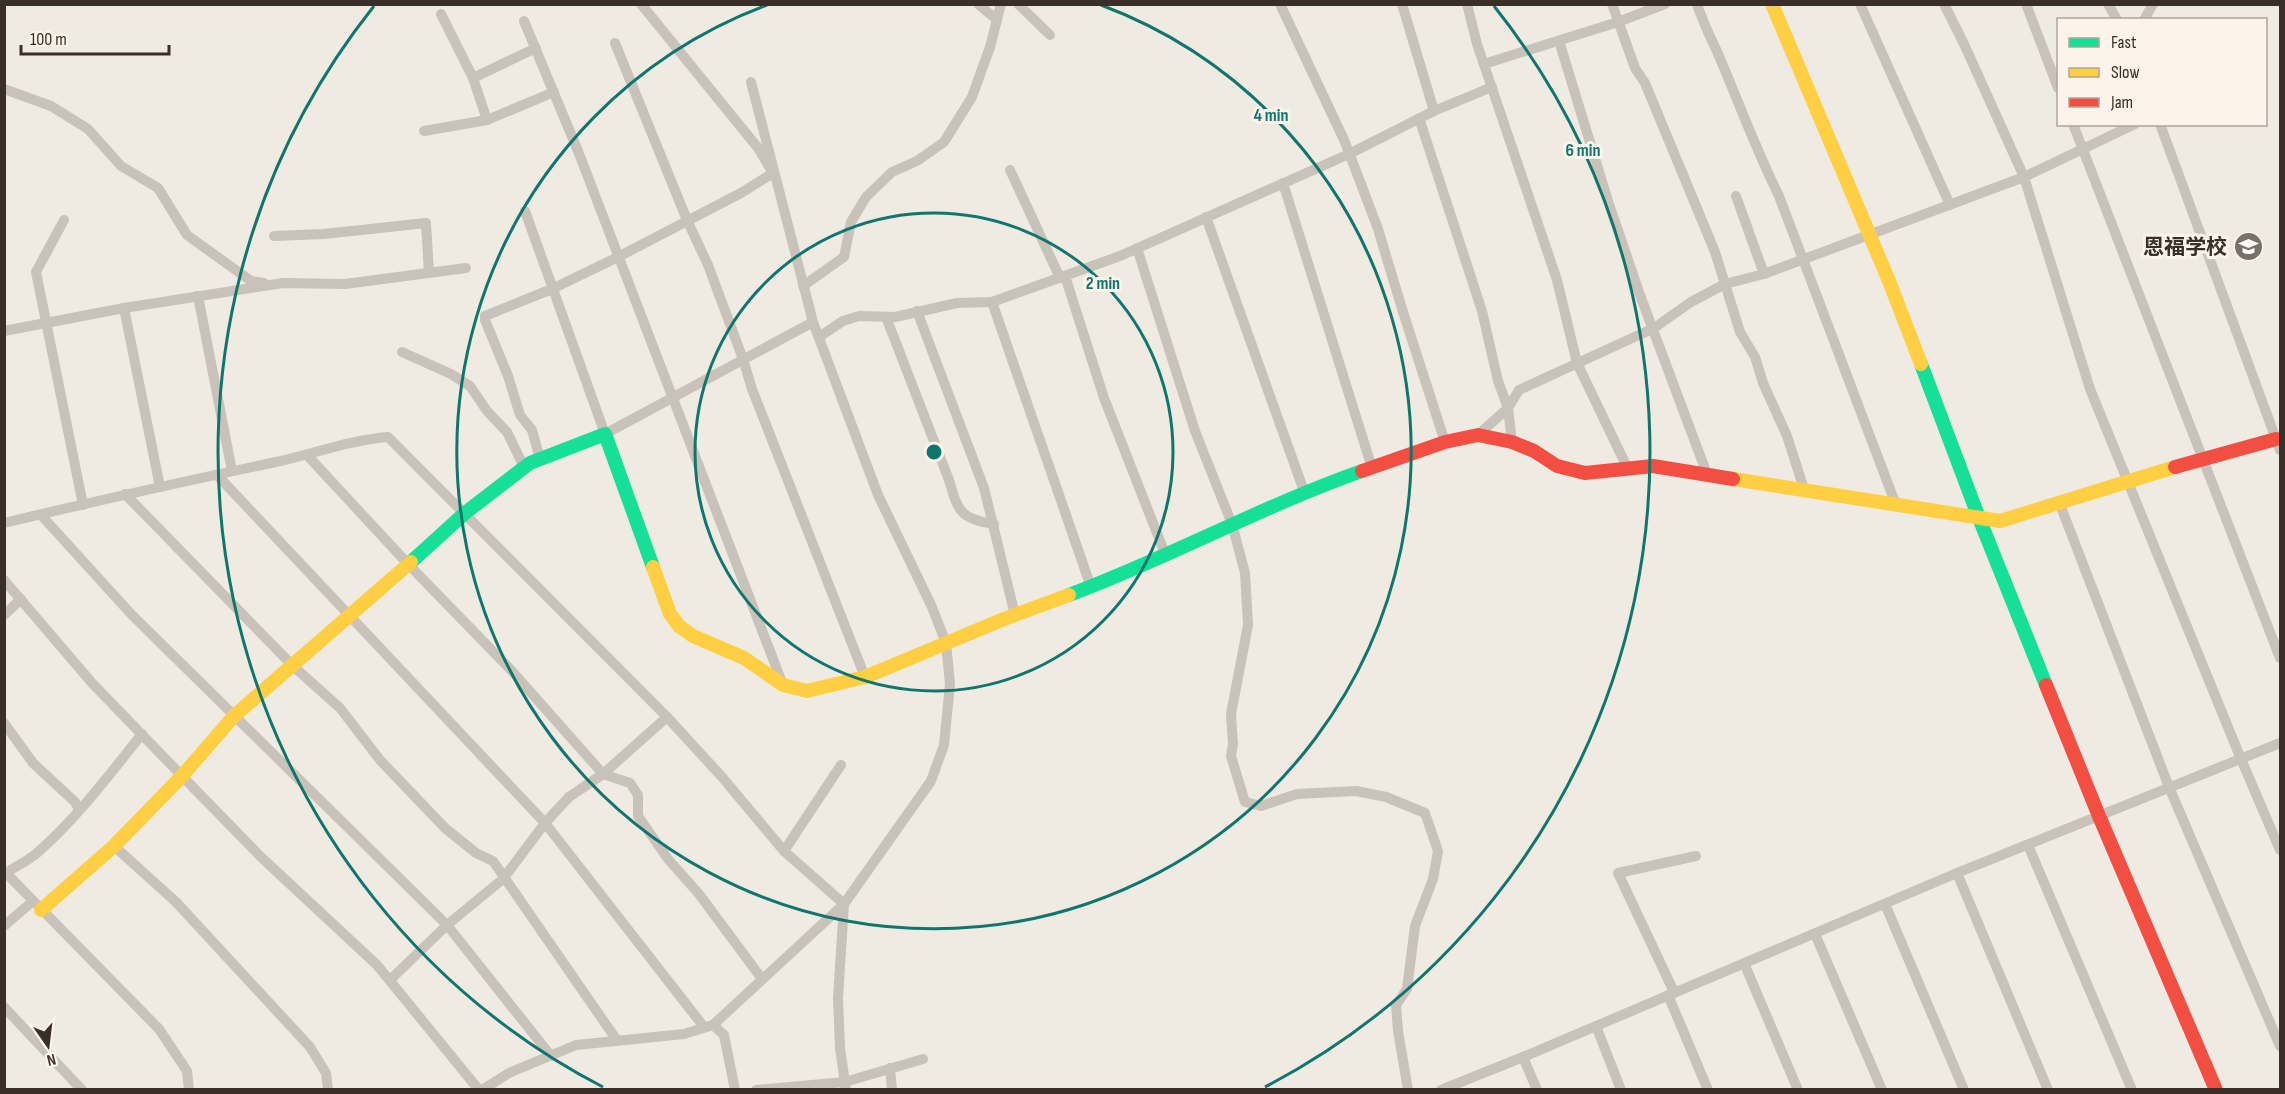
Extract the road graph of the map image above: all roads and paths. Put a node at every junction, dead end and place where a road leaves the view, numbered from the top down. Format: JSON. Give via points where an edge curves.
{"nodes":[{"id":1,"x":640,"y":4,"type":"edge"},
{"id":2,"x":978,"y":4,"type":"edge"},
{"id":3,"x":1000,"y":4,"type":"edge"},
{"id":4,"x":1018,"y":4,"type":"edge"},
{"id":5,"x":1280,"y":4,"type":"edge"},
{"id":6,"x":1402,"y":4,"type":"edge"},
{"id":7,"x":1467,"y":4,"type":"edge"},
{"id":8,"x":1612,"y":4,"type":"edge"},
{"id":9,"x":1665,"y":4,"type":"edge"},
{"id":10,"x":1697,"y":4,"type":"edge"},
{"id":11,"x":1772,"y":4,"type":"edge"},
{"id":12,"x":1860,"y":4,"type":"edge"},
{"id":13,"x":1944,"y":4,"type":"edge"},
{"id":14,"x":2026,"y":4,"type":"edge"},
{"id":15,"x":2109,"y":4,"type":"edge"},
{"id":16,"x":2153,"y":4,"type":"edge"},
{"id":17,"x":441,"y":14,"type":"dead end"},
{"id":18,"x":2116,"y":18,"type":"edge"},
{"id":19,"x":2145,"y":18,"type":"edge"},
{"id":20,"x":997,"y":20,"type":"junction"},
{"id":21,"x":524,"y":21,"type":"dead end"},
{"id":22,"x":1618,"y":22,"type":"junction"},
{"id":23,"x":1050,"y":36,"type":"dead end"},
{"id":24,"x":1559,"y":41,"type":"junction"},
{"id":25,"x":615,"y":43,"type":"dead end"},
{"id":26,"x":536,"y":48,"type":"junction"},
{"id":27,"x":1484,"y":64,"type":"junction"},
{"id":28,"x":473,"y":78,"type":"junction"},
{"id":29,"x":752,"y":82,"type":"dead end"},
{"id":30,"x":2057,"y":85,"type":"edge"},
{"id":31,"x":1492,"y":87,"type":"junction"},
{"id":32,"x":4,"y":89,"type":"edge"},
{"id":33,"x":554,"y":92,"type":"junction"},
{"id":34,"x":1434,"y":111,"type":"junction"},
{"id":35,"x":1419,"y":118,"type":"junction"},
{"id":36,"x":487,"y":120,"type":"junction"},
{"id":37,"x":2074,"y":126,"type":"edge"},
{"id":38,"x":2131,"y":126,"type":"edge"},
{"id":39,"x":2161,"y":126,"type":"edge"},
{"id":40,"x":424,"y":131,"type":"dead end"},
{"id":41,"x":2082,"y":150,"type":"junction"},
{"id":42,"x":1349,"y":154,"type":"junction"},
{"id":43,"x":1010,"y":170,"type":"dead end"},
{"id":44,"x":773,"y":173,"type":"junction"},
{"id":45,"x":2024,"y":177,"type":"junction"},
{"id":46,"x":1283,"y":183,"type":"junction"},
{"id":47,"x":1736,"y":196,"type":"dead end"},
{"id":48,"x":1950,"y":205,"type":"junction"},
{"id":49,"x":525,"y":211,"type":"dead end"},
{"id":50,"x":1206,"y":217,"type":"junction"},
{"id":51,"x":64,"y":220,"type":"dead end"},
{"id":52,"x":687,"y":220,"type":"junction"},
{"id":53,"x":274,"y":236,"type":"dead end"},
{"id":54,"x":1870,"y":236,"type":"junction"},
{"id":55,"x":1137,"y":248,"type":"junction"},
{"id":56,"x":618,"y":257,"type":"junction"},
{"id":57,"x":1802,"y":260,"type":"junction"},
{"id":58,"x":466,"y":268,"type":"dead end"},
{"id":59,"x":429,"y":273,"type":"junction"},
{"id":60,"x":1764,"y":274,"type":"junction"},
{"id":61,"x":1063,"y":277,"type":"junction"},
{"id":62,"x":1725,"y":284,"type":"junction"},
{"id":63,"x":273,"y":285,"type":"junction"},
{"id":64,"x":803,"y":286,"type":"junction"},
{"id":65,"x":552,"y":289,"type":"junction"},
{"id":66,"x":198,"y":296,"type":"junction"},
{"id":67,"x":992,"y":302,"type":"junction"},
{"id":68,"x":124,"y":308,"type":"junction"},
{"id":69,"x":917,"y":311,"type":"junction"},
{"id":70,"x":886,"y":317,"type":"junction"},
{"id":71,"x":46,"y":322,"type":"junction"},
{"id":72,"x":813,"y":322,"type":"junction"},
{"id":73,"x":1654,"y":328,"type":"junction"},
{"id":74,"x":4,"y":331,"type":"edge"},
{"id":75,"x":819,"y":337,"type":"junction"},
{"id":76,"x":402,"y":351,"type":"dead end"},
{"id":77,"x":744,"y":359,"type":"junction"},
{"id":78,"x":1577,"y":363,"type":"junction"},
{"id":79,"x":672,"y":397,"type":"junction"},
{"id":80,"x":1508,"y":408,"type":"junction"},
{"id":81,"x":604,"y":434,"type":"junction"},
{"id":82,"x":1478,"y":435,"type":"junction"},
{"id":83,"x":1445,"y":442,"type":"junction"},
{"id":84,"x":1512,"y":442,"type":"junction"},
{"id":85,"x":2278,"y":444,"type":"edge"},
{"id":86,"x":307,"y":455,"type":"junction"},
{"id":87,"x":540,"y":459,"type":"junction"},
{"id":88,"x":2201,"y":459,"type":"junction"},
{"id":89,"x":525,"y":467,"type":"junction"},
{"id":90,"x":1627,"y":467,"type":"junction"},
{"id":91,"x":1371,"y":468,"type":"junction"},
{"id":92,"x":232,"y":471,"type":"junction"},
{"id":93,"x":1707,"y":474,"type":"junction"},
{"id":94,"x":217,"y":475,"type":"junction"},
{"id":95,"x":2127,"y":481,"type":"junction"},
{"id":96,"x":160,"y":487,"type":"junction"},
{"id":97,"x":1804,"y":489,"type":"junction"},
{"id":98,"x":1305,"y":494,"type":"junction"},
{"id":99,"x":125,"y":495,"type":"junction"},
{"id":100,"x":2059,"y":502,"type":"junction"},
{"id":101,"x":83,"y":505,"type":"junction"},
{"id":102,"x":1896,"y":505,"type":"junction"},
{"id":103,"x":465,"y":513,"type":"junction"},
{"id":104,"x":41,"y":515,"type":"junction"},
{"id":105,"x":1979,"y":518,"type":"junction"},
{"id":106,"x":5,"y":521,"type":"edge"},
{"id":107,"x":994,"y":524,"type":"junction"},
{"id":108,"x":1232,"y":524,"type":"junction"},
{"id":109,"x":1166,"y":556,"type":"junction"},
{"id":110,"x":408,"y":564,"type":"junction"},
{"id":111,"x":4,"y":580,"type":"edge"},
{"id":112,"x":1091,"y":587,"type":"junction"},
{"id":113,"x":21,"y":600,"type":"junction"},
{"id":114,"x":4,"y":615,"type":"edge"},
{"id":115,"x":1015,"y":615,"type":"junction"},
{"id":116,"x":350,"y":617,"type":"junction"},
{"id":117,"x":946,"y":643,"type":"junction"},
{"id":118,"x":2280,"y":658,"type":"edge"},
{"id":119,"x":293,"y":666,"type":"junction"},
{"id":120,"x":865,"y":677,"type":"junction"},
{"id":121,"x":783,"y":685,"type":"junction"},
{"id":122,"x":234,"y":716,"type":"junction"},
{"id":123,"x":667,"y":717,"type":"junction"},
{"id":124,"x":4,"y":723,"type":"edge"},
{"id":125,"x":142,"y":735,"type":"junction"},
{"id":126,"x":2280,"y":743,"type":"edge"},
{"id":127,"x":2241,"y":759,"type":"junction"},
{"id":128,"x":841,"y":765,"type":"dead end"},
{"id":129,"x":603,"y":774,"type":"junction"},
{"id":130,"x":182,"y":776,"type":"junction"},
{"id":131,"x":2169,"y":788,"type":"junction"},
{"id":132,"x":79,"y":810,"type":"junction"},
{"id":133,"x":2099,"y":816,"type":"junction"},
{"id":134,"x":545,"y":823,"type":"junction"},
{"id":135,"x":2028,"y":845,"type":"junction"},
{"id":136,"x":114,"y":846,"type":"junction"},
{"id":137,"x":2280,"y":850,"type":"edge"},
{"id":138,"x":784,"y":851,"type":"junction"},
{"id":139,"x":1696,"y":856,"type":"dead end"},
{"id":140,"x":5,"y":872,"type":"edge"},
{"id":141,"x":1957,"y":873,"type":"junction"},
{"id":142,"x":503,"y":879,"type":"junction"},
{"id":143,"x":844,"y":904,"type":"junction"},
{"id":144,"x":1885,"y":904,"type":"junction"},
{"id":145,"x":37,"y":905,"type":"junction"},
{"id":146,"x":447,"y":925,"type":"junction"},
{"id":147,"x":4,"y":926,"type":"edge"},
{"id":148,"x":1815,"y":934,"type":"junction"},
{"id":149,"x":1744,"y":963,"type":"junction"},
{"id":150,"x":762,"y":979,"type":"junction"},
{"id":151,"x":390,"y":981,"type":"junction"},
{"id":152,"x":1671,"y":993,"type":"junction"},
{"id":153,"x":4,"y":1007,"type":"edge"},
{"id":154,"x":709,"y":1026,"type":"junction"},
{"id":155,"x":1596,"y":1026,"type":"junction"},
{"id":156,"x":616,"y":1039,"type":"junction"},
{"id":157,"x":2280,"y":1046,"type":"edge"},
{"id":158,"x":550,"y":1056,"type":"junction"},
{"id":159,"x":1523,"y":1057,"type":"junction"},
{"id":160,"x":923,"y":1059,"type":"dead end"},
{"id":161,"x":890,"y":1068,"type":"junction"},
{"id":162,"x":845,"y":1086,"type":"edge"},
{"id":163,"x":1446,"y":1088,"type":"edge"},
{"id":164,"x":82,"y":1089,"type":"edge"},
{"id":165,"x":189,"y":1089,"type":"edge"},
{"id":166,"x":328,"y":1089,"type":"edge"},
{"id":167,"x":480,"y":1089,"type":"edge"},
{"id":168,"x":735,"y":1089,"type":"edge"},
{"id":169,"x":756,"y":1089,"type":"edge"},
{"id":170,"x":892,"y":1089,"type":"edge"},
{"id":171,"x":1408,"y":1089,"type":"edge"},
{"id":172,"x":1537,"y":1089,"type":"edge"},
{"id":173,"x":1621,"y":1089,"type":"edge"},
{"id":174,"x":1708,"y":1089,"type":"edge"},
{"id":175,"x":1798,"y":1089,"type":"edge"},
{"id":176,"x":1882,"y":1089,"type":"edge"},
{"id":177,"x":1964,"y":1089,"type":"edge"},
{"id":178,"x":2048,"y":1089,"type":"edge"},
{"id":179,"x":2132,"y":1089,"type":"edge"},
{"id":180,"x":2216,"y":1089,"type":"edge"}],
"edges":[{"from":1,"to":44,"type":"street","via":[[758,148]]},
{"from":2,"to":20,"type":"street"},
{"from":3,"to":20,"type":"street"},
{"from":4,"to":23,"type":"street"},
{"from":5,"to":42,"type":"street"},
{"from":6,"to":34,"type":"street"},
{"from":7,"to":27,"type":"street"},
{"from":8,"to":22,"type":"street"},
{"from":9,"to":22,"type":"street"},
{"from":10,"to":57,"type":"street","via":[[1779,196]]},
{"from":11,"to":54,"type":"street"},
{"from":12,"to":48,"type":"street"},
{"from":13,"to":45,"type":"street"},
{"from":14,"to":30,"type":"street"},
{"from":15,"to":18,"type":"street"},
{"from":16,"to":19,"type":"street"},
{"from":17,"to":28,"type":"street"},
{"from":20,"to":64,"type":"street","via":[[972,98],[944,142],[892,172],[866,196],[851,222],[844,257]]},
{"from":21,"to":26,"type":"street"},
{"from":22,"to":24,"type":"street"},
{"from":22,"to":62,"type":"street"},
{"from":24,"to":27,"type":"street"},
{"from":24,"to":73,"type":"street","via":[[1608,201]]},
{"from":25,"to":52,"type":"street"},
{"from":26,"to":28,"type":"street"},
{"from":26,"to":33,"type":"street"},
{"from":27,"to":31,"type":"street"},
{"from":28,"to":36,"type":"street"},
{"from":29,"to":44,"type":"street"},
{"from":31,"to":34,"type":"street"},
{"from":31,"to":78,"type":"street","via":[[1557,280]]},
{"from":32,"to":63,"type":"street","via":[[51,106],[87,129],[121,166],[158,188],[188,235],[251,280]]},
{"from":33,"to":36,"type":"street"},
{"from":33,"to":56,"type":"street"},
{"from":34,"to":35,"type":"street"},
{"from":35,"to":42,"type":"street"},
{"from":35,"to":80,"type":"street","via":[[1482,311]]},
{"from":36,"to":40,"type":"street"},
{"from":37,"to":41,"type":"street"},
{"from":38,"to":41,"type":"street"},
{"from":39,"to":85,"type":"street"},
{"from":41,"to":45,"type":"street"},
{"from":41,"to":88,"type":"street"},
{"from":42,"to":46,"type":"street"},
{"from":42,"to":83,"type":"street","via":[[1378,229]]},
{"from":43,"to":61,"type":"street"},
{"from":44,"to":52,"type":"street"},
{"from":44,"to":64,"type":"street"},
{"from":45,"to":48,"type":"street"},
{"from":45,"to":95,"type":"street","via":[[2090,389]]},
{"from":46,"to":50,"type":"street"},
{"from":46,"to":91,"type":"street"},
{"from":47,"to":60,"type":"street"},
{"from":48,"to":54,"type":"street"},
{"from":49,"to":65,"type":"street"},
{"from":50,"to":55,"type":"street"},
{"from":50,"to":98,"type":"street"},
{"from":51,"to":71,"type":"street","via":[[36,272]]},
{"from":52,"to":56,"type":"street"},
{"from":52,"to":77,"type":"street"},
{"from":53,"to":59,"type":"street","via":[[426,223]]},
{"from":54,"to":57,"type":"street"},
{"from":54,"to":105,"type":"street"},
{"from":55,"to":61,"type":"street"},
{"from":55,"to":108,"type":"street","via":[[1195,431]]},
{"from":56,"to":65,"type":"street"},
{"from":56,"to":79,"type":"street"},
{"from":57,"to":60,"type":"street"},
{"from":57,"to":102,"type":"street"},
{"from":58,"to":59,"type":"street"},
{"from":59,"to":63,"type":"street","via":[[345,284]]},
{"from":60,"to":62,"type":"street"},
{"from":61,"to":67,"type":"street"},
{"from":61,"to":109,"type":"street","via":[[1104,398]]},
{"from":62,"to":73,"type":"street","via":[[1690,302]]},
{"from":62,"to":97,"type":"street","via":[[1740,332],[1755,357]]},
{"from":63,"to":66,"type":"street"},
{"from":64,"to":72,"type":"street"},
{"from":65,"to":81,"type":"street"},
{"from":65,"to":87,"type":"street","via":[[485,316],[484,320],[517,408],[532,430]]},
{"from":66,"to":68,"type":"street"},
{"from":66,"to":92,"type":"street"},
{"from":67,"to":69,"type":"street","via":[[957,303]]},
{"from":67,"to":112,"type":"street"},
{"from":68,"to":71,"type":"street"},
{"from":68,"to":96,"type":"street"},
{"from":69,"to":70,"type":"street"},
{"from":69,"to":107,"type":"street"},
{"from":70,"to":75,"type":"street","via":[[859,316],[843,321]]},
{"from":70,"to":107,"type":"street","via":[[957,506],[964,516],[976,522]]},
{"from":71,"to":74,"type":"street"},
{"from":71,"to":101,"type":"street"},
{"from":72,"to":75,"type":"street"},
{"from":72,"to":77,"type":"street"},
{"from":73,"to":78,"type":"street"},
{"from":73,"to":93,"type":"street"},
{"from":75,"to":117,"type":"street","via":[[878,495]]},
{"from":76,"to":89,"type":"street","via":[[470,386],[507,432]]},
{"from":77,"to":79,"type":"street"},
{"from":77,"to":120,"type":"street"},
{"from":78,"to":80,"type":"street","via":[[1519,390]]},
{"from":78,"to":90,"type":"street"},
{"from":79,"to":81,"type":"street"},
{"from":79,"to":121,"type":"street"},
{"from":80,"to":82,"type":"street"},
{"from":80,"to":84,"type":"street"},
{"from":81,"to":87,"type":"street"},
{"from":81,"to":121,"type":"street","via":[[670,614],[693,636],[744,658]]},
{"from":82,"to":83,"type":"street"},
{"from":82,"to":84,"type":"street"},
{"from":83,"to":91,"type":"street"},
{"from":84,"to":90,"type":"street","via":[[1557,466],[1586,473]]},
{"from":85,"to":88,"type":"street"},
{"from":86,"to":92,"type":"street"},
{"from":86,"to":103,"type":"street","via":[[388,437]]},
{"from":86,"to":110,"type":"street"},
{"from":87,"to":89,"type":"street"},
{"from":88,"to":95,"type":"street"},
{"from":88,"to":118,"type":"street"},
{"from":89,"to":103,"type":"street"},
{"from":90,"to":93,"type":"street","via":[[1653,466]]},
{"from":91,"to":98,"type":"street"},
{"from":92,"to":94,"type":"street"},
{"from":93,"to":97,"type":"street"},
{"from":94,"to":96,"type":"street"},
{"from":94,"to":116,"type":"street"},
{"from":95,"to":100,"type":"street"},
{"from":95,"to":127,"type":"street"},
{"from":96,"to":99,"type":"street"},
{"from":97,"to":102,"type":"street"},
{"from":98,"to":108,"type":"street"},
{"from":99,"to":101,"type":"street"},
{"from":99,"to":119,"type":"street"},
{"from":100,"to":105,"type":"street","via":[[2000,521]]},
{"from":100,"to":131,"type":"street"},
{"from":101,"to":104,"type":"street"},
{"from":102,"to":105,"type":"street"},
{"from":103,"to":110,"type":"street"},
{"from":103,"to":123,"type":"street"},
{"from":104,"to":106,"type":"street"},
{"from":104,"to":122,"type":"street","via":[[132,615]]},
{"from":105,"to":133,"type":"street"},
{"from":107,"to":115,"type":"street"},
{"from":108,"to":109,"type":"street"},
{"from":108,"to":171,"type":"street","via":[[1245,573],[1248,625],[1231,714],[1231,756],[1245,802],[1261,806],[1297,794],[1356,791],[1386,797],[1425,813],[1434,836],[1438,851],[1433,879],[1415,926],[1407,989],[1396,1005]]},
{"from":109,"to":112,"type":"street"},
{"from":110,"to":116,"type":"street"},
{"from":110,"to":129,"type":"street","via":[[511,670]]},
{"from":111,"to":113,"type":"street"},
{"from":112,"to":115,"type":"street"},
{"from":113,"to":114,"type":"street"},
{"from":113,"to":125,"type":"street"},
{"from":115,"to":117,"type":"street"},
{"from":116,"to":119,"type":"street"},
{"from":116,"to":134,"type":"street"},
{"from":117,"to":120,"type":"street"},
{"from":117,"to":143,"type":"street","via":[[950,684],[944,745],[931,781]]},
{"from":119,"to":122,"type":"street"},
{"from":119,"to":142,"type":"street","via":[[340,708],[380,760],[445,828],[476,853],[493,861]]},
{"from":120,"to":121,"type":"street","via":[[807,691]]},
{"from":122,"to":130,"type":"street"},
{"from":122,"to":146,"type":"street"},
{"from":123,"to":129,"type":"street"},
{"from":123,"to":138,"type":"street"},
{"from":124,"to":132,"type":"street","via":[[33,763]]},
{"from":125,"to":130,"type":"street"},
{"from":125,"to":132,"type":"street"},
{"from":126,"to":127,"type":"street"},
{"from":127,"to":131,"type":"street"},
{"from":127,"to":137,"type":"street"},
{"from":128,"to":138,"type":"street"},
{"from":129,"to":134,"type":"street","via":[[569,797]]},
{"from":129,"to":150,"type":"street","via":[[630,783],[638,795],[638,816]]},
{"from":130,"to":136,"type":"street"},
{"from":130,"to":151,"type":"street"},
{"from":131,"to":133,"type":"street"},
{"from":131,"to":157,"type":"street"},
{"from":132,"to":140,"type":"street","via":[[35,854]]},
{"from":133,"to":135,"type":"street"},
{"from":133,"to":180,"type":"street"},
{"from":134,"to":142,"type":"street"},
{"from":134,"to":154,"type":"street"},
{"from":135,"to":141,"type":"street"},
{"from":135,"to":179,"type":"street"},
{"from":136,"to":145,"type":"street"},
{"from":136,"to":166,"type":"street","via":[[176,902],[310,1047],[326,1073]]},
{"from":138,"to":143,"type":"street"},
{"from":139,"to":152,"type":"street","via":[[1618,873]]},
{"from":140,"to":145,"type":"street"},
{"from":141,"to":144,"type":"street"},
{"from":141,"to":178,"type":"street"},
{"from":142,"to":146,"type":"street"},
{"from":142,"to":156,"type":"street"},
{"from":143,"to":150,"type":"street"},
{"from":143,"to":162,"type":"street","via":[[838,998]]},
{"from":144,"to":148,"type":"street"},
{"from":144,"to":177,"type":"street"},
{"from":145,"to":147,"type":"street"},
{"from":145,"to":165,"type":"street","via":[[159,1029],[187,1071]]},
{"from":146,"to":151,"type":"street"},
{"from":146,"to":158,"type":"street"},
{"from":148,"to":149,"type":"street"},
{"from":148,"to":176,"type":"street"},
{"from":149,"to":152,"type":"street"},
{"from":149,"to":175,"type":"street"},
{"from":150,"to":154,"type":"street"},
{"from":151,"to":167,"type":"street"},
{"from":152,"to":155,"type":"street"},
{"from":152,"to":174,"type":"street"},
{"from":153,"to":164,"type":"street"},
{"from":154,"to":156,"type":"street","via":[[684,1034]]},
{"from":154,"to":168,"type":"street","via":[[724,1035]]},
{"from":155,"to":159,"type":"street"},
{"from":155,"to":173,"type":"street"},
{"from":156,"to":158,"type":"street","via":[[576,1045]]},
{"from":158,"to":167,"type":"street"},
{"from":159,"to":163,"type":"street"},
{"from":159,"to":172,"type":"street"},
{"from":160,"to":161,"type":"street"},
{"from":161,"to":162,"type":"street"},
{"from":161,"to":170,"type":"street"},
{"from":162,"to":169,"type":"street"}]}
